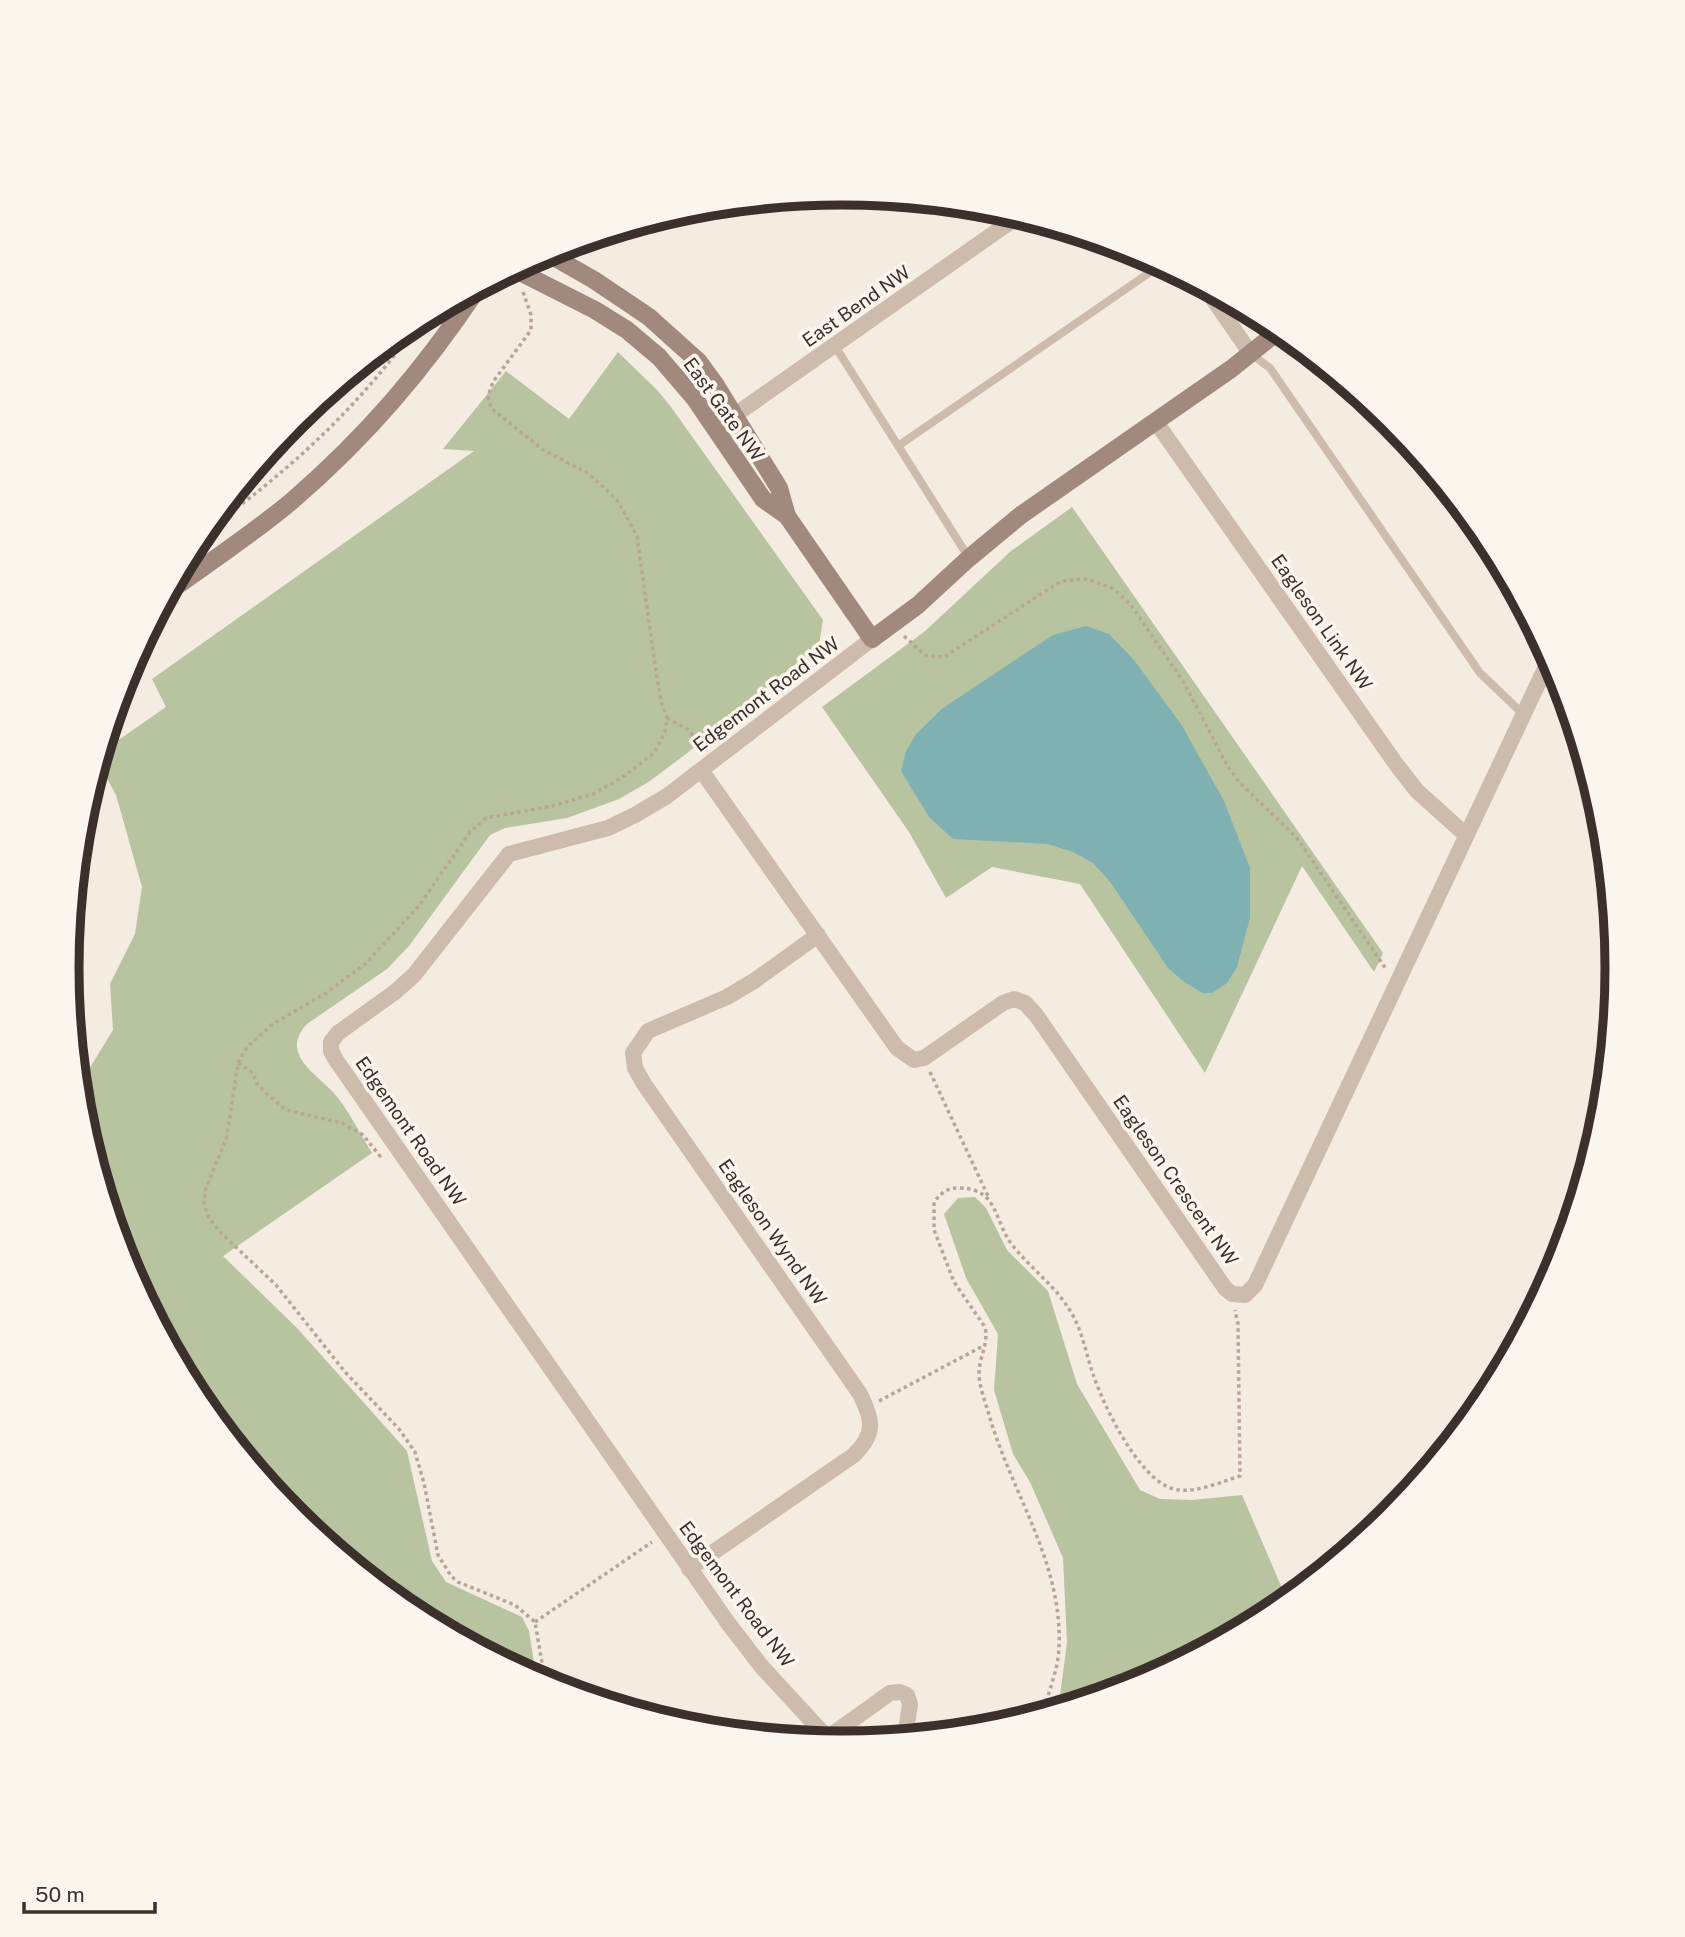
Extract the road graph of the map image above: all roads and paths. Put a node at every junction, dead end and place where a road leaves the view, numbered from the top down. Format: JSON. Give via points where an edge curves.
{"nodes":[{"id":1,"x":1009,"y":223,"type":"edge"},
{"id":2,"x":558,"y":260,"type":"edge"},
{"id":3,"x":1152,"y":271,"type":"edge"},
{"id":4,"x":526,"y":274,"type":"edge"},
{"id":5,"x":523,"y":291,"type":"dead end"},
{"id":6,"x":1215,"y":303,"type":"edge"},
{"id":7,"x":467,"y":304,"type":"edge"},
{"id":8,"x":1272,"y":337,"type":"edge"},
{"id":9,"x":835,"y":346,"type":"junction"},
{"id":10,"x":397,"y":349,"type":"edge"},
{"id":11,"x":1251,"y":354,"type":"junction"},
{"id":12,"x":735,"y":416,"type":"junction"},
{"id":13,"x":1156,"y":422,"type":"junction"},
{"id":14,"x":715,"y":429,"type":"junction"},
{"id":15,"x":898,"y":446,"type":"junction"},
{"id":16,"x":236,"y":506,"type":"edge"},
{"id":17,"x":242,"y":506,"type":"junction"},
{"id":18,"x":229,"y":515,"type":"edge"},
{"id":19,"x":787,"y":516,"type":"junction"},
{"id":20,"x":969,"y":558,"type":"junction"},
{"id":21,"x":186,"y":579,"type":"edge"},
{"id":22,"x":895,"y":623,"type":"junction"},
{"id":23,"x":872,"y":639,"type":"junction"},
{"id":24,"x":1545,"y":669,"type":"edge"},
{"id":25,"x":1523,"y":714,"type":"junction"},
{"id":26,"x":667,"y":718,"type":"junction"},
{"id":27,"x":707,"y":765,"type":"junction"},
{"id":28,"x":1466,"y":835,"type":"junction"},
{"id":29,"x":818,"y":935,"type":"junction"},
{"id":30,"x":1396,"y":984,"type":"junction"},
{"id":31,"x":924,"y":1058,"type":"junction"},
{"id":32,"x":238,"y":1063,"type":"junction"},
{"id":33,"x":395,"y":1145,"type":"junction"},
{"id":34,"x":989,"y":1197,"type":"junction"},
{"id":35,"x":1233,"y":1294,"type":"junction"},
{"id":36,"x":985,"y":1345,"type":"junction"},
{"id":37,"x":868,"y":1409,"type":"junction"},
{"id":38,"x":664,"y":1532,"type":"junction"},
{"id":39,"x":689,"y":1569,"type":"junction"},
{"id":40,"x":535,"y":1622,"type":"junction"},
{"id":41,"x":543,"y":1671,"type":"edge"},
{"id":42,"x":1045,"y":1705,"type":"edge"},
{"id":43,"x":906,"y":1730,"type":"edge"},
{"id":44,"x":820,"y":1732,"type":"edge"},
{"id":45,"x":840,"y":1732,"type":"edge"}],
"edges":[{"from":1,"to":9,"type":"street","name":"East Bend NW"},
{"from":2,"to":12,"type":"street","name":"East Gate NW","via":[[624,299],[676,340],[715,384]]},
{"from":3,"to":15,"type":"lane"},
{"from":4,"to":14,"type":"street","name":"East Gate NW","via":[[627,330],[659,357]]},
{"from":5,"to":26,"type":"path","via":[[531,330],[493,382],[488,396],[491,408],[542,449],[589,474],[617,500],[637,536]]},
{"from":6,"to":11,"type":"street"},
{"from":7,"to":21,"type":"street","via":[[388,407],[337,459],[291,501]]},
{"from":8,"to":11,"type":"street","name":"Edgemont Road NW"},
{"from":9,"to":12,"type":"street","name":"East Bend NW"},
{"from":9,"to":15,"type":"lane"},
{"from":10,"to":17,"type":"path","via":[[339,420]]},
{"from":11,"to":13,"type":"street","name":"Edgemont Road NW"},
{"from":11,"to":25,"type":"lane","via":[[1270,368],[1480,673]]},
{"from":12,"to":14,"type":"street","name":"East Bend NW"},
{"from":12,"to":19,"type":"street","name":"East Gate NW","via":[[779,488]]},
{"from":13,"to":20,"type":"street","name":"Edgemont Road NW","via":[[1021,515]]},
{"from":13,"to":28,"type":"street","name":"Eagleson Link NW","via":[[1396,764],[1417,791]]},
{"from":14,"to":19,"type":"street","name":"East Gate NW","via":[[763,499]]},
{"from":15,"to":20,"type":"lane"},
{"from":16,"to":17,"type":"path"},
{"from":17,"to":18,"type":"path"},
{"from":19,"to":23,"type":"street","name":"East Gate NW"},
{"from":20,"to":22,"type":"street","name":"Edgemont Road NW"},
{"from":22,"to":23,"type":"street","name":"Edgemont Road NW"},
{"from":22,"to":30,"type":"path","via":[[919,652],[944,657],[1061,581],[1088,579],[1114,589],[1131,605],[1183,681],[1228,767],[1296,837]]},
{"from":23,"to":27,"type":"street","name":"Edgemont Road NW"},
{"from":24,"to":25,"type":"street","name":"Eagleson Crescent NW"},
{"from":25,"to":28,"type":"street","name":"Eagleson Crescent NW"},
{"from":26,"to":27,"type":"path","via":[[700,740]]},
{"from":26,"to":32,"type":"path","via":[[655,752],[623,778],[593,794],[552,806],[486,818],[470,832],[419,906],[365,964],[273,1024],[247,1047]]},
{"from":27,"to":29,"type":"street"},
{"from":27,"to":33,"type":"street","name":"Edgemont Road NW","via":[[635,815],[608,828],[509,853],[414,975],[338,1033],[331,1051]]},
{"from":28,"to":30,"type":"street","name":"Eagleson Crescent NW"},
{"from":29,"to":31,"type":"street","via":[[897,1048],[914,1060]]},
{"from":29,"to":37,"type":"street","name":"Eagleson Wynd NW","via":[[727,997],[648,1031],[633,1053],[644,1084]]},
{"from":30,"to":35,"type":"street","name":"Eagleson Crescent NW","via":[[1255,1285],[1245,1295]]},
{"from":31,"to":34,"type":"path"},
{"from":31,"to":35,"type":"street","name":"Eagleson Crescent NW","via":[[1003,1003],[1014,999],[1025,1003]]},
{"from":32,"to":33,"type":"path","via":[[286,1110],[342,1123],[363,1135],[380,1156]]},
{"from":32,"to":40,"type":"path","via":[[227,1136],[205,1191],[209,1218],[276,1285],[415,1452],[438,1555],[451,1576],[515,1605]]},
{"from":33,"to":38,"type":"street","name":"Edgemont Road NW"},
{"from":34,"to":35,"type":"path","via":[[1012,1246],[1074,1317],[1105,1406],[1123,1438],[1143,1466],[1167,1487],[1187,1491],[1240,1476],[1238,1324]]},
{"from":34,"to":36,"type":"path","via":[[968,1188],[947,1189],[934,1202],[933,1215],[934,1230],[954,1282],[985,1327]]},
{"from":36,"to":37,"type":"path"},
{"from":36,"to":42,"type":"path","via":[[979,1376],[989,1416],[1045,1553],[1057,1600],[1059,1651]]},
{"from":37,"to":39,"type":"street","via":[[871,1428],[867,1442],[854,1455]]},
{"from":38,"to":39,"type":"street","name":"Edgemont Road NW"},
{"from":38,"to":40,"type":"path"},
{"from":39,"to":44,"type":"street","name":"Edgemont Road NW","via":[[762,1667]]},
{"from":40,"to":41,"type":"path"},
{"from":43,"to":45,"type":"street","name":"Edgemont Road NW","via":[[910,1704],[900,1692],[890,1693]]}]}
